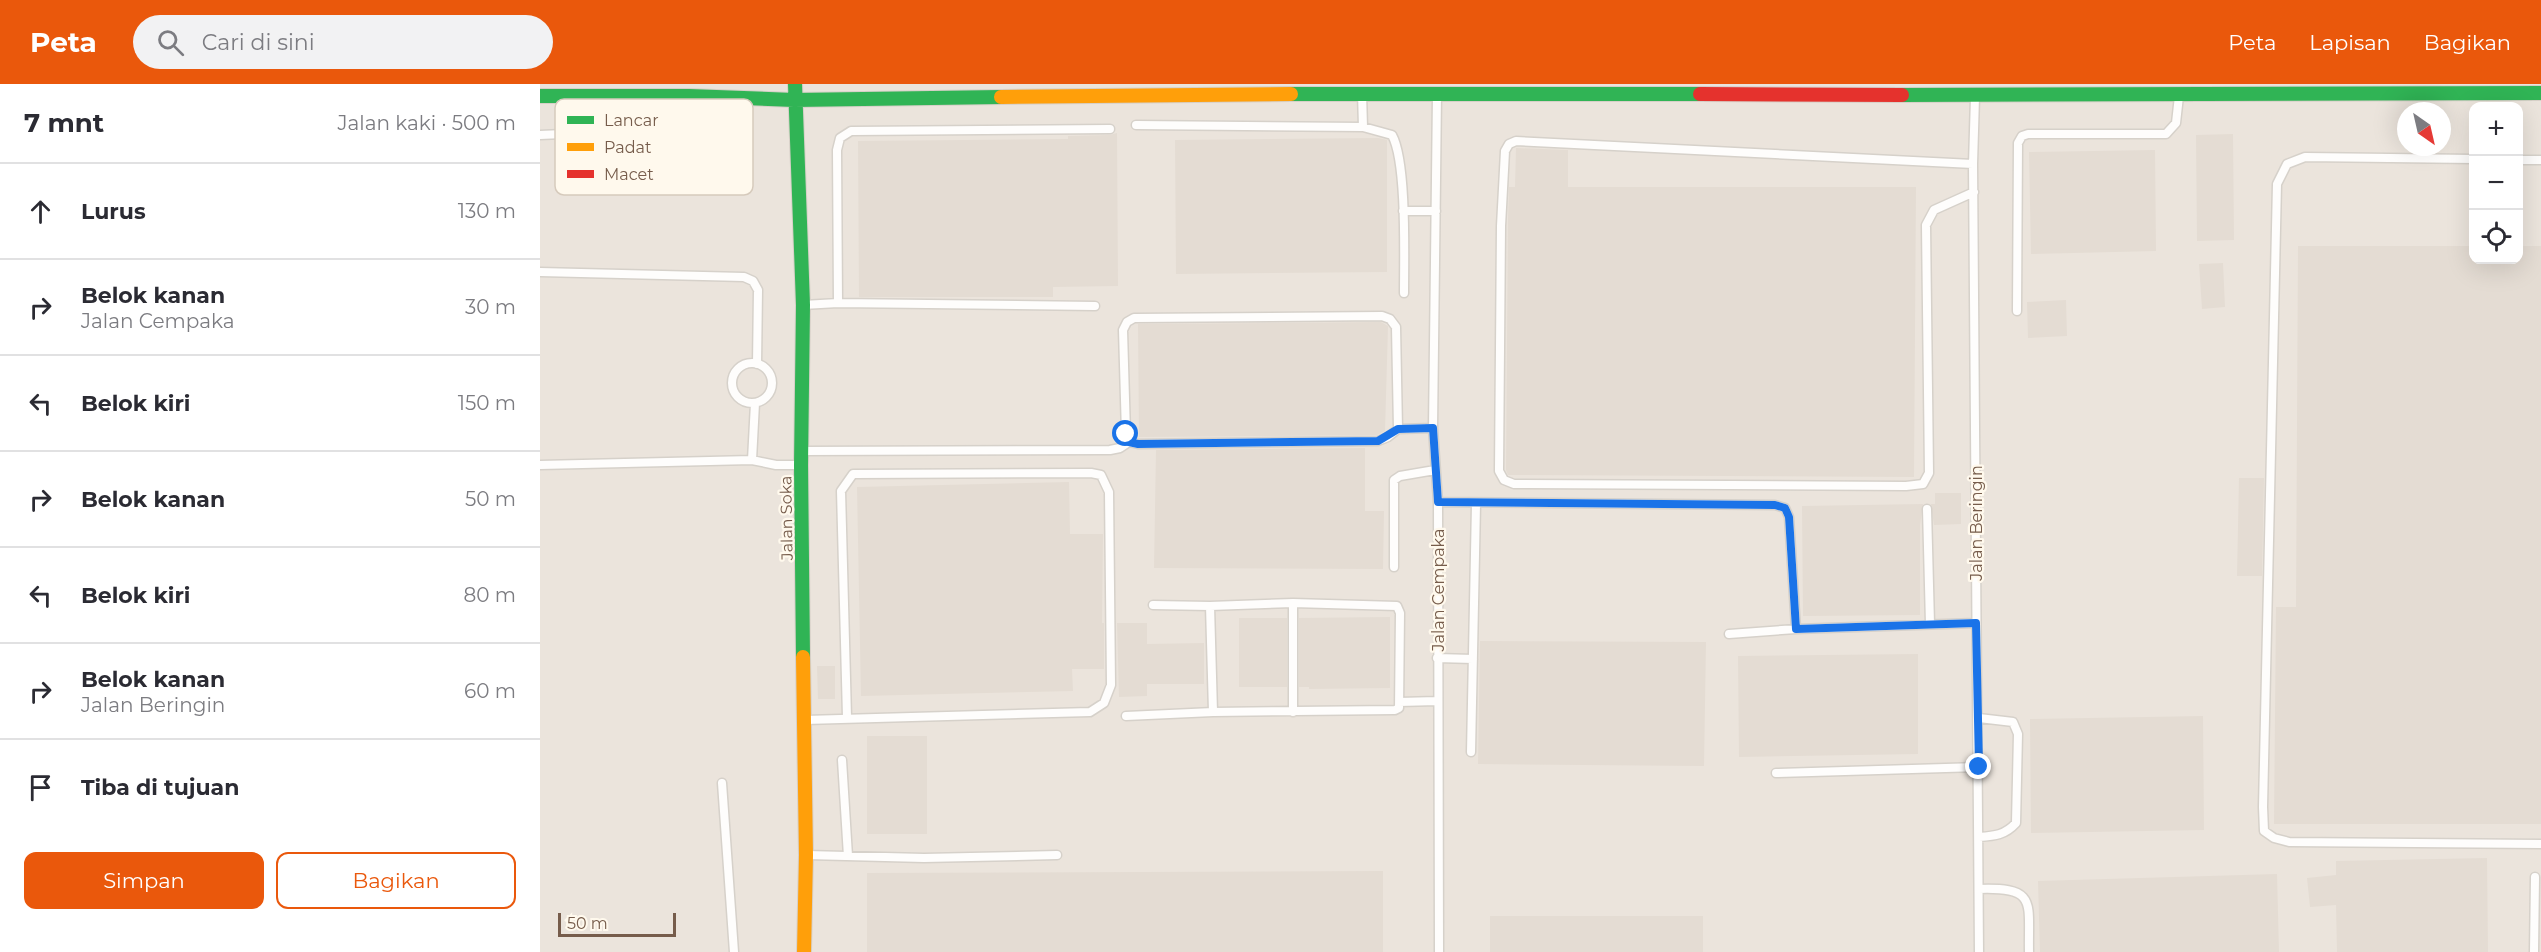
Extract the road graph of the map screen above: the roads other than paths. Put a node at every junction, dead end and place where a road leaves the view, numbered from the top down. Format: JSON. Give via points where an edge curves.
{"nodes":[{"id":1,"x":795,"y":84,"type":"edge"},
{"id":2,"x":1317,"y":89,"type":"edge"},
{"id":3,"x":1437,"y":89,"type":"edge"},
{"id":4,"x":1857,"y":90,"type":"edge"},
{"id":5,"x":1362,"y":93,"type":"junction"},
{"id":6,"x":1975,"y":93,"type":"junction"},
{"id":7,"x":2179,"y":93,"type":"junction"},
{"id":8,"x":2541,"y":93,"type":"edge"},
{"id":9,"x":540,"y":96,"type":"edge"},
{"id":10,"x":689,"y":96,"type":"junction"},
{"id":11,"x":689,"y":99,"type":"edge"},
{"id":12,"x":794,"y":100,"type":"junction"},
{"id":13,"x":1136,"y":125,"type":"dead end"},
{"id":14,"x":1363,"y":127,"type":"junction"},
{"id":15,"x":1110,"y":129,"type":"dead end"},
{"id":16,"x":555,"y":134,"type":"edge"},
{"id":17,"x":540,"y":135,"type":"edge"},
{"id":18,"x":2469,"y":159,"type":"edge"},
{"id":19,"x":2523,"y":160,"type":"edge"},
{"id":20,"x":2541,"y":160,"type":"edge"},
{"id":21,"x":1973,"y":164,"type":"junction"},
{"id":22,"x":1974,"y":192,"type":"junction"},
{"id":23,"x":1402,"y":211,"type":"junction"},
{"id":24,"x":1436,"y":211,"type":"junction"},
{"id":25,"x":540,"y":272,"type":"edge"},
{"id":26,"x":1404,"y":293,"type":"dead end"},
{"id":27,"x":838,"y":303,"type":"junction"},
{"id":28,"x":803,"y":305,"type":"junction"},
{"id":29,"x":1095,"y":306,"type":"dead end"},
{"id":30,"x":2017,"y":311,"type":"dead end"},
{"id":31,"x":757,"y":364,"type":"junction"},
{"id":32,"x":755,"y":403,"type":"junction"},
{"id":33,"x":1433,"y":428,"type":"junction"},
{"id":34,"x":1398,"y":429,"type":"junction"},
{"id":35,"x":1129,"y":442,"type":"junction"},
{"id":36,"x":801,"y":451,"type":"junction"},
{"id":37,"x":752,"y":460,"type":"junction"},
{"id":38,"x":540,"y":465,"type":"edge"},
{"id":39,"x":801,"y":465,"type":"junction"},
{"id":40,"x":1435,"y":470,"type":"junction"},
{"id":41,"x":1438,"y":502,"type":"junction"},
{"id":42,"x":1476,"y":504,"type":"junction"},
{"id":43,"x":1927,"y":509,"type":"dead end"},
{"id":44,"x":1394,"y":567,"type":"dead end"},
{"id":45,"x":1293,"y":603,"type":"junction"},
{"id":46,"x":1153,"y":605,"type":"dead end"},
{"id":47,"x":1210,"y":606,"type":"junction"},
{"id":48,"x":1976,"y":623,"type":"junction"},
{"id":49,"x":1930,"y":624,"type":"junction"},
{"id":50,"x":1796,"y":629,"type":"junction"},
{"id":51,"x":1729,"y":634,"type":"dead end"},
{"id":52,"x":1437,"y":658,"type":"junction"},
{"id":53,"x":1473,"y":659,"type":"junction"},
{"id":54,"x":1437,"y":701,"type":"junction"},
{"id":55,"x":1399,"y":702,"type":"junction"},
{"id":56,"x":1213,"y":712,"type":"junction"},
{"id":57,"x":1293,"y":712,"type":"junction"},
{"id":58,"x":847,"y":717,"type":"junction"},
{"id":59,"x":1126,"y":717,"type":"dead end"},
{"id":60,"x":1979,"y":718,"type":"junction"},
{"id":61,"x":805,"y":720,"type":"junction"},
{"id":62,"x":1471,"y":752,"type":"dead end"},
{"id":63,"x":842,"y":760,"type":"dead end"},
{"id":64,"x":1979,"y":767,"type":"junction"},
{"id":65,"x":1776,"y":772,"type":"dead end"},
{"id":66,"x":722,"y":783,"type":"dead end"},
{"id":67,"x":1979,"y":837,"type":"junction"},
{"id":68,"x":2541,"y":844,"type":"edge"},
{"id":69,"x":806,"y":855,"type":"junction"},
{"id":70,"x":1058,"y":855,"type":"dead end"},
{"id":71,"x":848,"y":856,"type":"junction"},
{"id":72,"x":2535,"y":877,"type":"dead end"},
{"id":73,"x":1979,"y":889,"type":"junction"},
{"id":74,"x":734,"y":952,"type":"edge"},
{"id":75,"x":804,"y":952,"type":"edge"},
{"id":76,"x":1439,"y":952,"type":"edge"},
{"id":77,"x":1979,"y":952,"type":"edge"},
{"id":78,"x":2029,"y":952,"type":"edge"},
{"id":79,"x":2534,"y":952,"type":"edge"}],
"edges":[{"from":1,"to":12,"type":"street","name":"Jalan Soka"},
{"from":2,"to":5,"type":"street"},
{"from":2,"to":12,"type":"street"},
{"from":3,"to":4,"type":"street"},
{"from":3,"to":5,"type":"street"},
{"from":3,"to":24,"type":"lane","name":"Jalan Cempaka"},
{"from":4,"to":6,"type":"street"},
{"from":5,"to":14,"type":"lane"},
{"from":6,"to":7,"type":"street"},
{"from":6,"to":21,"type":"lane","name":"Jalan Beringin"},
{"from":7,"to":8,"type":"street"},
{"from":7,"to":30,"type":"lane","via":[[2176,123],[2166,134],[2022,136],[2018,143]]},
{"from":9,"to":10,"type":"street"},
{"from":10,"to":11,"type":"lane"},
{"from":10,"to":12,"type":"street"},
{"from":12,"to":28,"type":"street","name":"Jalan Soka"},
{"from":13,"to":14,"type":"lane"},
{"from":14,"to":23,"type":"lane","via":[[1392,135],[1397,145]]},
{"from":15,"to":27,"type":"lane","via":[[851,131],[840,138]]},
{"from":16,"to":17,"type":"lane"},
{"from":18,"to":68,"type":"lane","via":[[2305,157],[2287,164],[2277,184],[2264,831],[2289,842]]},
{"from":19,"to":20,"type":"lane"},
{"from":21,"to":22,"type":"lane","name":"Jalan Beringin"},
{"from":21,"to":22,"type":"lane","via":[[1516,141],[1509,144],[1505,151],[1500,226],[1499,471],[1504,480],[1514,484],[1923,484],[1929,473],[1926,225],[1934,210]]},
{"from":22,"to":48,"type":"lane","name":"Jalan Beringin"},
{"from":23,"to":24,"type":"lane"},
{"from":23,"to":26,"type":"lane"},
{"from":24,"to":33,"type":"lane","name":"Jalan Cempaka"},
{"from":25,"to":31,"type":"lane","via":[[744,277],[753,281],[758,290]]},
{"from":27,"to":28,"type":"lane"},
{"from":27,"to":29,"type":"lane"},
{"from":28,"to":36,"type":"street","name":"Jalan Soka"},
{"from":31,"to":32,"type":"lane","via":[[769,372],[771,387],[763,400]]},
{"from":31,"to":32,"type":"lane","via":[[742,366],[732,387],[741,400]]},
{"from":32,"to":37,"type":"lane"},
{"from":33,"to":34,"type":"lane"},
{"from":33,"to":40,"type":"lane","name":"Jalan Cempaka"},
{"from":34,"to":35,"type":"lane","via":[[1378,441]]},
{"from":34,"to":35,"type":"lane","via":[[1396,327],[1390,319],[1134,318],[1123,330]]},
{"from":35,"to":36,"type":"lane","via":[[1110,450]]},
{"from":36,"to":39,"type":"street","name":"Jalan Soka"},
{"from":37,"to":38,"type":"lane"},
{"from":37,"to":39,"type":"lane"},
{"from":39,"to":61,"type":"street","name":"Jalan Soka"},
{"from":40,"to":41,"type":"lane","name":"Jalan Cempaka"},
{"from":40,"to":44,"type":"lane","via":[[1394,480]]},
{"from":41,"to":42,"type":"lane"},
{"from":41,"to":52,"type":"lane","name":"Jalan Cempaka"},
{"from":42,"to":50,"type":"lane","via":[[1785,508],[1789,517]]},
{"from":42,"to":53,"type":"lane"},
{"from":43,"to":49,"type":"lane"},
{"from":45,"to":47,"type":"lane"},
{"from":45,"to":55,"type":"lane","via":[[1396,606],[1400,614]]},
{"from":45,"to":57,"type":"lane"},
{"from":46,"to":47,"type":"lane"},
{"from":47,"to":56,"type":"lane"},
{"from":48,"to":49,"type":"lane"},
{"from":48,"to":60,"type":"lane","name":"Jalan Beringin"},
{"from":49,"to":50,"type":"lane"},
{"from":50,"to":51,"type":"lane"},
{"from":52,"to":53,"type":"lane"},
{"from":52,"to":54,"type":"lane","name":"Jalan Cempaka"},
{"from":53,"to":62,"type":"lane"},
{"from":54,"to":55,"type":"lane"},
{"from":54,"to":76,"type":"lane","name":"Jalan Cempaka"},
{"from":55,"to":57,"type":"lane","via":[[1395,710]]},
{"from":56,"to":57,"type":"lane"},
{"from":56,"to":59,"type":"lane"},
{"from":58,"to":58,"type":"lane","via":[[841,491],[853,474],[1101,475],[1109,492],[1111,685],[1104,703],[1090,712]]},
{"from":58,"to":61,"type":"lane"},
{"from":60,"to":64,"type":"lane","name":"Jalan Beringin"},
{"from":60,"to":67,"type":"lane","via":[[2013,722],[2018,734],[2016,823],[1999,836]]},
{"from":61,"to":69,"type":"street","name":"Jalan Soka"},
{"from":63,"to":71,"type":"lane"},
{"from":64,"to":65,"type":"lane"},
{"from":64,"to":67,"type":"lane","name":"Jalan Beringin"},
{"from":66,"to":74,"type":"lane"},
{"from":67,"to":73,"type":"lane","name":"Jalan Beringin"},
{"from":69,"to":71,"type":"lane"},
{"from":69,"to":75,"type":"street","name":"Jalan Soka"},
{"from":70,"to":71,"type":"lane"},
{"from":72,"to":79,"type":"lane"},
{"from":73,"to":77,"type":"lane","name":"Jalan Beringin"},
{"from":73,"to":78,"type":"lane","via":[[2001,888],[2024,894],[2028,903]]}]}
